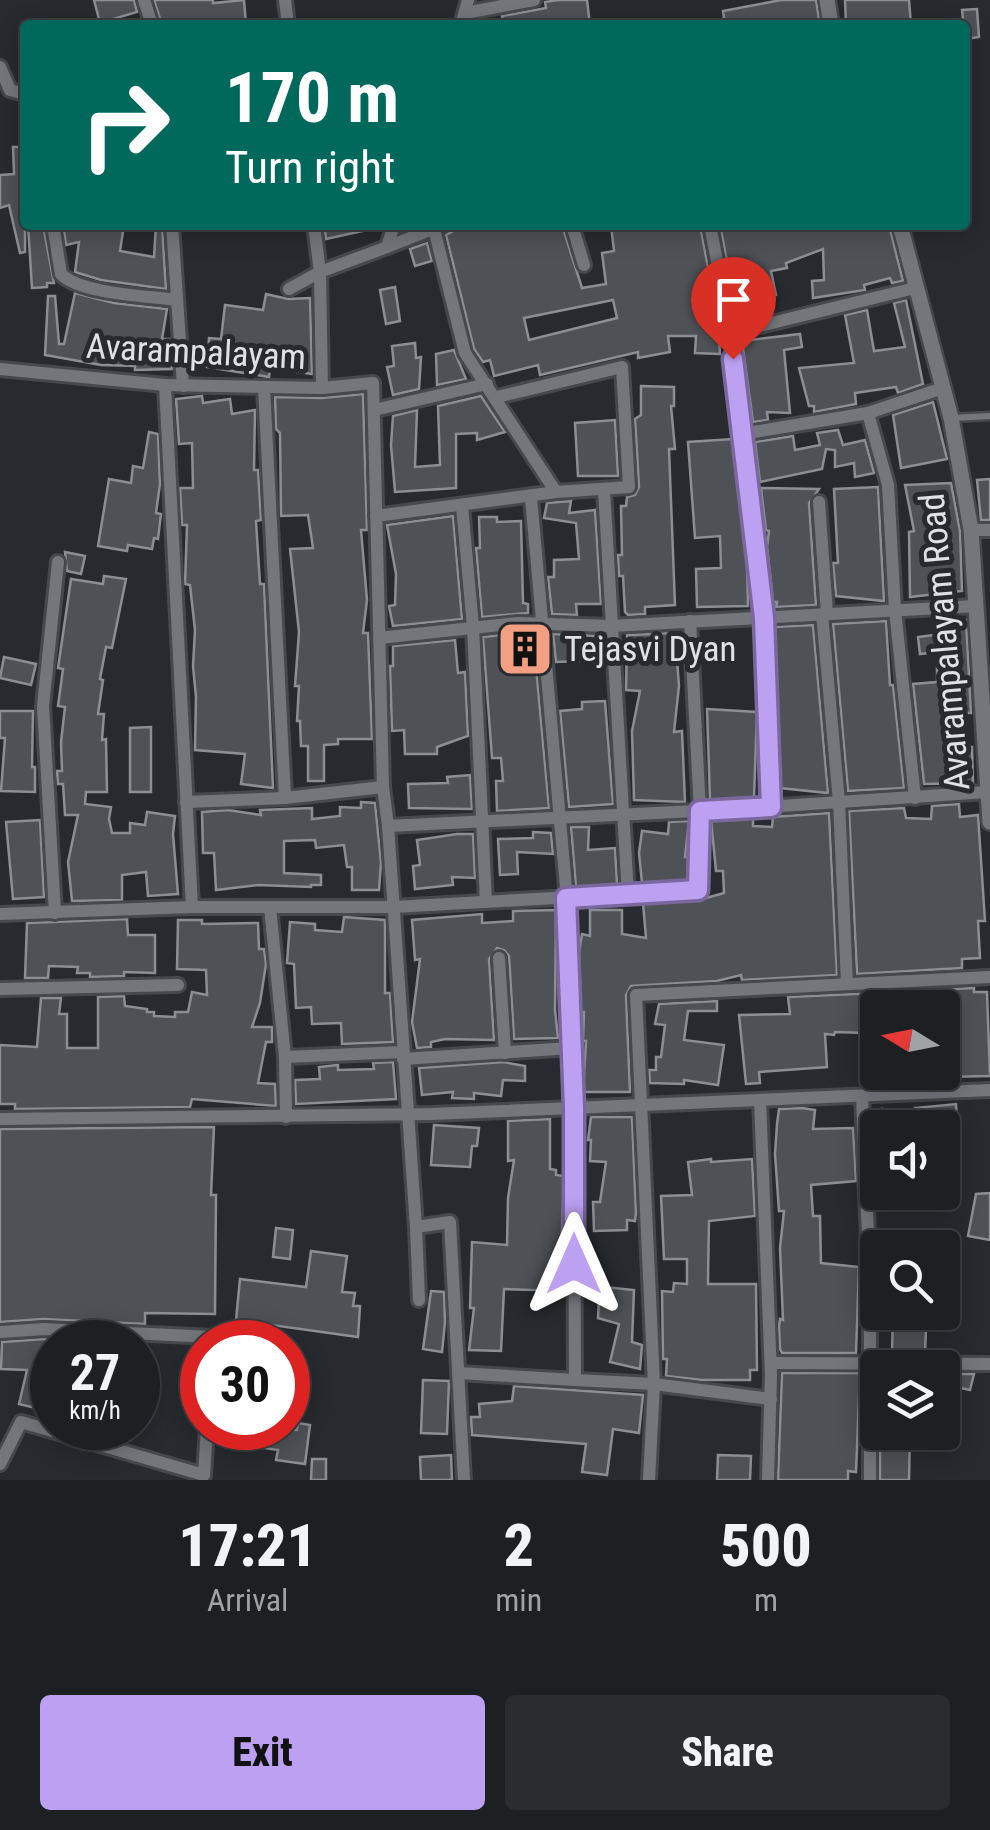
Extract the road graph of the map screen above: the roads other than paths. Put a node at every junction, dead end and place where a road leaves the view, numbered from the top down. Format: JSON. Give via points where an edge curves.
{"nodes":[{"id":1,"x":534,"y":0,"type":"edge"},
{"id":2,"x":465,"y":13,"type":"edge"},
{"id":3,"x":0,"y":67,"type":"edge"},
{"id":4,"x":20,"y":93,"type":"edge"},
{"id":5,"x":54,"y":230,"type":"edge"},
{"id":6,"x":172,"y":230,"type":"edge"},
{"id":7,"x":315,"y":230,"type":"edge"},
{"id":8,"x":392,"y":230,"type":"edge"},
{"id":9,"x":430,"y":230,"type":"edge"},
{"id":10,"x":439,"y":230,"type":"edge"},
{"id":11,"x":574,"y":230,"type":"edge"},
{"id":12,"x":711,"y":230,"type":"edge"},
{"id":13,"x":901,"y":230,"type":"edge"},
{"id":14,"x":387,"y":247,"type":"junction"},
{"id":15,"x":584,"y":265,"type":"dead end"},
{"id":16,"x":320,"y":272,"type":"junction"},
{"id":17,"x":915,"y":288,"type":"junction"},
{"id":18,"x":289,"y":289,"type":"dead end"},
{"id":19,"x":178,"y":300,"type":"junction"},
{"id":20,"x":731,"y":333,"type":"junction"},
{"id":21,"x":0,"y":369,"type":"edge"},
{"id":22,"x":486,"y":384,"type":"junction"},
{"id":23,"x":165,"y":386,"type":"junction"},
{"id":24,"x":183,"y":386,"type":"junction"},
{"id":25,"x":264,"y":387,"type":"junction"},
{"id":26,"x":322,"y":388,"type":"junction"},
{"id":27,"x":942,"y":388,"type":"junction"},
{"id":28,"x":496,"y":396,"type":"junction"},
{"id":29,"x":374,"y":410,"type":"junction"},
{"id":30,"x":868,"y":413,"type":"junction"},
{"id":31,"x":990,"y":416,"type":"edge"},
{"id":32,"x":950,"y":418,"type":"junction"},
{"id":33,"x":742,"y":434,"type":"junction"},
{"id":34,"x":604,"y":490,"type":"junction"},
{"id":35,"x":556,"y":492,"type":"junction"},
{"id":36,"x":531,"y":498,"type":"junction"},
{"id":37,"x":819,"y":502,"type":"dead end"},
{"id":38,"x":462,"y":506,"type":"junction"},
{"id":39,"x":376,"y":516,"type":"junction"},
{"id":40,"x":971,"y":530,"type":"junction"},
{"id":41,"x":990,"y":530,"type":"edge"},
{"id":42,"x":58,"y":562,"type":"dead end"},
{"id":43,"x":896,"y":610,"type":"junction"},
{"id":44,"x":825,"y":614,"type":"junction"},
{"id":45,"x":981,"y":616,"type":"edge"},
{"id":46,"x":764,"y":618,"type":"junction"},
{"id":47,"x":690,"y":622,"type":"junction"},
{"id":48,"x":542,"y":624,"type":"junction"},
{"id":49,"x":611,"y":626,"type":"junction"},
{"id":50,"x":472,"y":628,"type":"junction"},
{"id":51,"x":379,"y":638,"type":"junction"},
{"id":52,"x":986,"y":704,"type":"edge"},
{"id":53,"x":382,"y":787,"type":"junction"},
{"id":54,"x":986,"y":792,"type":"junction"},
{"id":55,"x":285,"y":798,"type":"junction"},
{"id":56,"x":916,"y":798,"type":"junction"},
{"id":57,"x":186,"y":802,"type":"junction"},
{"id":58,"x":839,"y":802,"type":"junction"},
{"id":59,"x":771,"y":807,"type":"junction"},
{"id":60,"x":700,"y":811,"type":"junction"},
{"id":61,"x":620,"y":815,"type":"junction"},
{"id":62,"x":560,"y":818,"type":"junction"},
{"id":63,"x":482,"y":822,"type":"junction"},
{"id":64,"x":990,"y":822,"type":"edge"},
{"id":65,"x":388,"y":826,"type":"junction"},
{"id":66,"x":628,"y":895,"type":"junction"},
{"id":67,"x":566,"y":898,"type":"junction"},
{"id":68,"x":486,"y":902,"type":"junction"},
{"id":69,"x":192,"y":907,"type":"junction"},
{"id":70,"x":270,"y":907,"type":"junction"},
{"id":71,"x":394,"y":908,"type":"junction"},
{"id":72,"x":54,"y":913,"type":"junction"},
{"id":73,"x":0,"y":914,"type":"edge"},
{"id":74,"x":499,"y":958,"type":"dead end"},
{"id":75,"x":990,"y":977,"type":"edge"},
{"id":76,"x":847,"y":984,"type":"junction"},
{"id":77,"x":178,"y":985,"type":"dead end"},
{"id":78,"x":0,"y":988,"type":"edge"},
{"id":79,"x":571,"y":1048,"type":"junction"},
{"id":80,"x":505,"y":1053,"type":"junction"},
{"id":81,"x":403,"y":1055,"type":"junction"},
{"id":82,"x":285,"y":1056,"type":"junction"},
{"id":83,"x":990,"y":1090,"type":"edge"},
{"id":84,"x":862,"y":1096,"type":"junction"},
{"id":85,"x":760,"y":1100,"type":"junction"},
{"id":86,"x":642,"y":1105,"type":"junction"},
{"id":87,"x":574,"y":1108,"type":"junction"},
{"id":88,"x":407,"y":1114,"type":"junction"},
{"id":89,"x":286,"y":1117,"type":"junction"},
{"id":90,"x":0,"y":1119,"type":"edge"},
{"id":91,"x":416,"y":1227,"type":"junction"},
{"id":92,"x":418,"y":1300,"type":"dead end"},
{"id":93,"x":0,"y":1332,"type":"edge"},
{"id":94,"x":180,"y":1335,"type":"edge"},
{"id":95,"x":871,"y":1350,"type":"edge"},
{"id":96,"x":771,"y":1363,"type":"junction"},
{"id":97,"x":860,"y":1364,"type":"edge"},
{"id":98,"x":960,"y":1364,"type":"edge"},
{"id":99,"x":990,"y":1364,"type":"edge"},
{"id":100,"x":458,"y":1373,"type":"junction"},
{"id":101,"x":575,"y":1380,"type":"junction"},
{"id":102,"x":654,"y":1384,"type":"junction"},
{"id":103,"x":770,"y":1399,"type":"junction"},
{"id":104,"x":206,"y":1450,"type":"edge"},
{"id":105,"x":871,"y":1450,"type":"edge"},
{"id":106,"x":0,"y":1464,"type":"edge"},
{"id":107,"x":464,"y":1480,"type":"edge"},
{"id":108,"x":649,"y":1480,"type":"edge"},
{"id":109,"x":768,"y":1480,"type":"edge"},
{"id":110,"x":870,"y":1480,"type":"edge"}],
"edges":[{"from":1,"to":2,"type":"street"},
{"from":3,"to":4,"type":"street","via":[[10,90]]},
{"from":5,"to":19,"type":"street","via":[[65,279]]},
{"from":6,"to":19,"type":"street"},
{"from":7,"to":16,"type":"street","name":"Avarampalayam"},
{"from":8,"to":14,"type":"street"},
{"from":9,"to":14,"type":"street"},
{"from":10,"to":22,"type":"street","via":[[465,353]]},
{"from":11,"to":15,"type":"street"},
{"from":12,"to":20,"type":"street"},
{"from":13,"to":17,"type":"street","name":"Avarampalayam Road"},
{"from":14,"to":16,"type":"street"},
{"from":16,"to":18,"type":"street"},
{"from":16,"to":26,"type":"street","name":"Avarampalayam"},
{"from":17,"to":20,"type":"street"},
{"from":17,"to":27,"type":"street","name":"Avarampalayam Road"},
{"from":19,"to":24,"type":"street"},
{"from":20,"to":33,"type":"street"},
{"from":21,"to":23,"type":"street","name":"Avarampalayam"},
{"from":22,"to":28,"type":"street"},
{"from":22,"to":29,"type":"street"},
{"from":23,"to":24,"type":"street","name":"Avarampalayam"},
{"from":23,"to":57,"type":"street"},
{"from":24,"to":25,"type":"street","name":"Avarampalayam"},
{"from":25,"to":26,"type":"street","name":"Avarampalayam"},
{"from":25,"to":55,"type":"street"},
{"from":26,"to":29,"type":"street","via":[[373,383]]},
{"from":27,"to":30,"type":"street"},
{"from":27,"to":32,"type":"street","name":"Avarampalayam Road"},
{"from":28,"to":34,"type":"street","via":[[622,367],[629,487]]},
{"from":28,"to":35,"type":"street"},
{"from":29,"to":39,"type":"street"},
{"from":30,"to":33,"type":"street"},
{"from":30,"to":43,"type":"street","via":[[888,485]]},
{"from":31,"to":32,"type":"lane"},
{"from":32,"to":40,"type":"street","name":"Avarampalayam Road"},
{"from":33,"to":46,"type":"street"},
{"from":34,"to":35,"type":"street"},
{"from":34,"to":49,"type":"street"},
{"from":35,"to":36,"type":"street"},
{"from":36,"to":38,"type":"street"},
{"from":36,"to":48,"type":"street"},
{"from":37,"to":44,"type":"street"},
{"from":38,"to":39,"type":"street"},
{"from":38,"to":50,"type":"street"},
{"from":39,"to":51,"type":"street"},
{"from":40,"to":41,"type":"street"},
{"from":40,"to":45,"type":"street","name":"Avarampalayam Road"},
{"from":42,"to":72,"type":"street","via":[[42,706]]},
{"from":43,"to":44,"type":"street"},
{"from":43,"to":45,"type":"street"},
{"from":43,"to":56,"type":"street"},
{"from":44,"to":46,"type":"street"},
{"from":44,"to":58,"type":"street"},
{"from":45,"to":52,"type":"street","name":"Avarampalayam Road"},
{"from":46,"to":47,"type":"street"},
{"from":46,"to":59,"type":"street"},
{"from":47,"to":49,"type":"street"},
{"from":47,"to":60,"type":"street"},
{"from":48,"to":49,"type":"street"},
{"from":48,"to":50,"type":"street"},
{"from":48,"to":62,"type":"street"},
{"from":49,"to":61,"type":"street"},
{"from":50,"to":51,"type":"street"},
{"from":50,"to":63,"type":"street"},
{"from":51,"to":53,"type":"street"},
{"from":52,"to":54,"type":"street","name":"Avarampalayam Road"},
{"from":53,"to":55,"type":"street"},
{"from":53,"to":65,"type":"street"},
{"from":54,"to":56,"type":"street"},
{"from":54,"to":64,"type":"street","name":"Avarampalayam Road"},
{"from":55,"to":57,"type":"street"},
{"from":56,"to":58,"type":"street"},
{"from":57,"to":69,"type":"street"},
{"from":58,"to":59,"type":"street"},
{"from":58,"to":76,"type":"street"},
{"from":59,"to":60,"type":"street"},
{"from":60,"to":61,"type":"street"},
{"from":60,"to":66,"type":"street","via":[[698,890]]},
{"from":61,"to":62,"type":"street"},
{"from":61,"to":66,"type":"street"},
{"from":62,"to":63,"type":"street"},
{"from":62,"to":67,"type":"street"},
{"from":63,"to":65,"type":"street"},
{"from":63,"to":68,"type":"street"},
{"from":65,"to":71,"type":"street"},
{"from":66,"to":67,"type":"street"},
{"from":67,"to":68,"type":"street"},
{"from":67,"to":79,"type":"street"},
{"from":68,"to":71,"type":"street"},
{"from":69,"to":70,"type":"street"},
{"from":69,"to":72,"type":"street"},
{"from":70,"to":71,"type":"street"},
{"from":70,"to":82,"type":"street"},
{"from":71,"to":81,"type":"street"},
{"from":72,"to":73,"type":"street"},
{"from":74,"to":80,"type":"street"},
{"from":75,"to":76,"type":"street"},
{"from":76,"to":86,"type":"street","via":[[636,996]]},
{"from":77,"to":78,"type":"street"},
{"from":79,"to":80,"type":"street"},
{"from":79,"to":87,"type":"street"},
{"from":80,"to":81,"type":"street"},
{"from":81,"to":82,"type":"street"},
{"from":81,"to":88,"type":"street"},
{"from":82,"to":89,"type":"street"},
{"from":83,"to":84,"type":"street"},
{"from":84,"to":85,"type":"street"},
{"from":84,"to":95,"type":"street"},
{"from":85,"to":86,"type":"street"},
{"from":85,"to":96,"type":"street"},
{"from":86,"to":87,"type":"street"},
{"from":86,"to":102,"type":"street"},
{"from":87,"to":88,"type":"street"},
{"from":87,"to":101,"type":"street"},
{"from":88,"to":89,"type":"street"},
{"from":88,"to":91,"type":"street"},
{"from":89,"to":90,"type":"street"},
{"from":91,"to":92,"type":"street"},
{"from":91,"to":100,"type":"street","via":[[450,1222]]},
{"from":93,"to":94,"type":"street"},
{"from":96,"to":97,"type":"street"},
{"from":96,"to":103,"type":"street"},
{"from":98,"to":99,"type":"street"},
{"from":100,"to":101,"type":"street"},
{"from":100,"to":107,"type":"street"},
{"from":101,"to":102,"type":"street"},
{"from":102,"to":103,"type":"street"},
{"from":102,"to":108,"type":"street"},
{"from":103,"to":109,"type":"street"},
{"from":104,"to":106,"type":"street","via":[[204,1475],[21,1422]]},
{"from":105,"to":110,"type":"street"}]}
